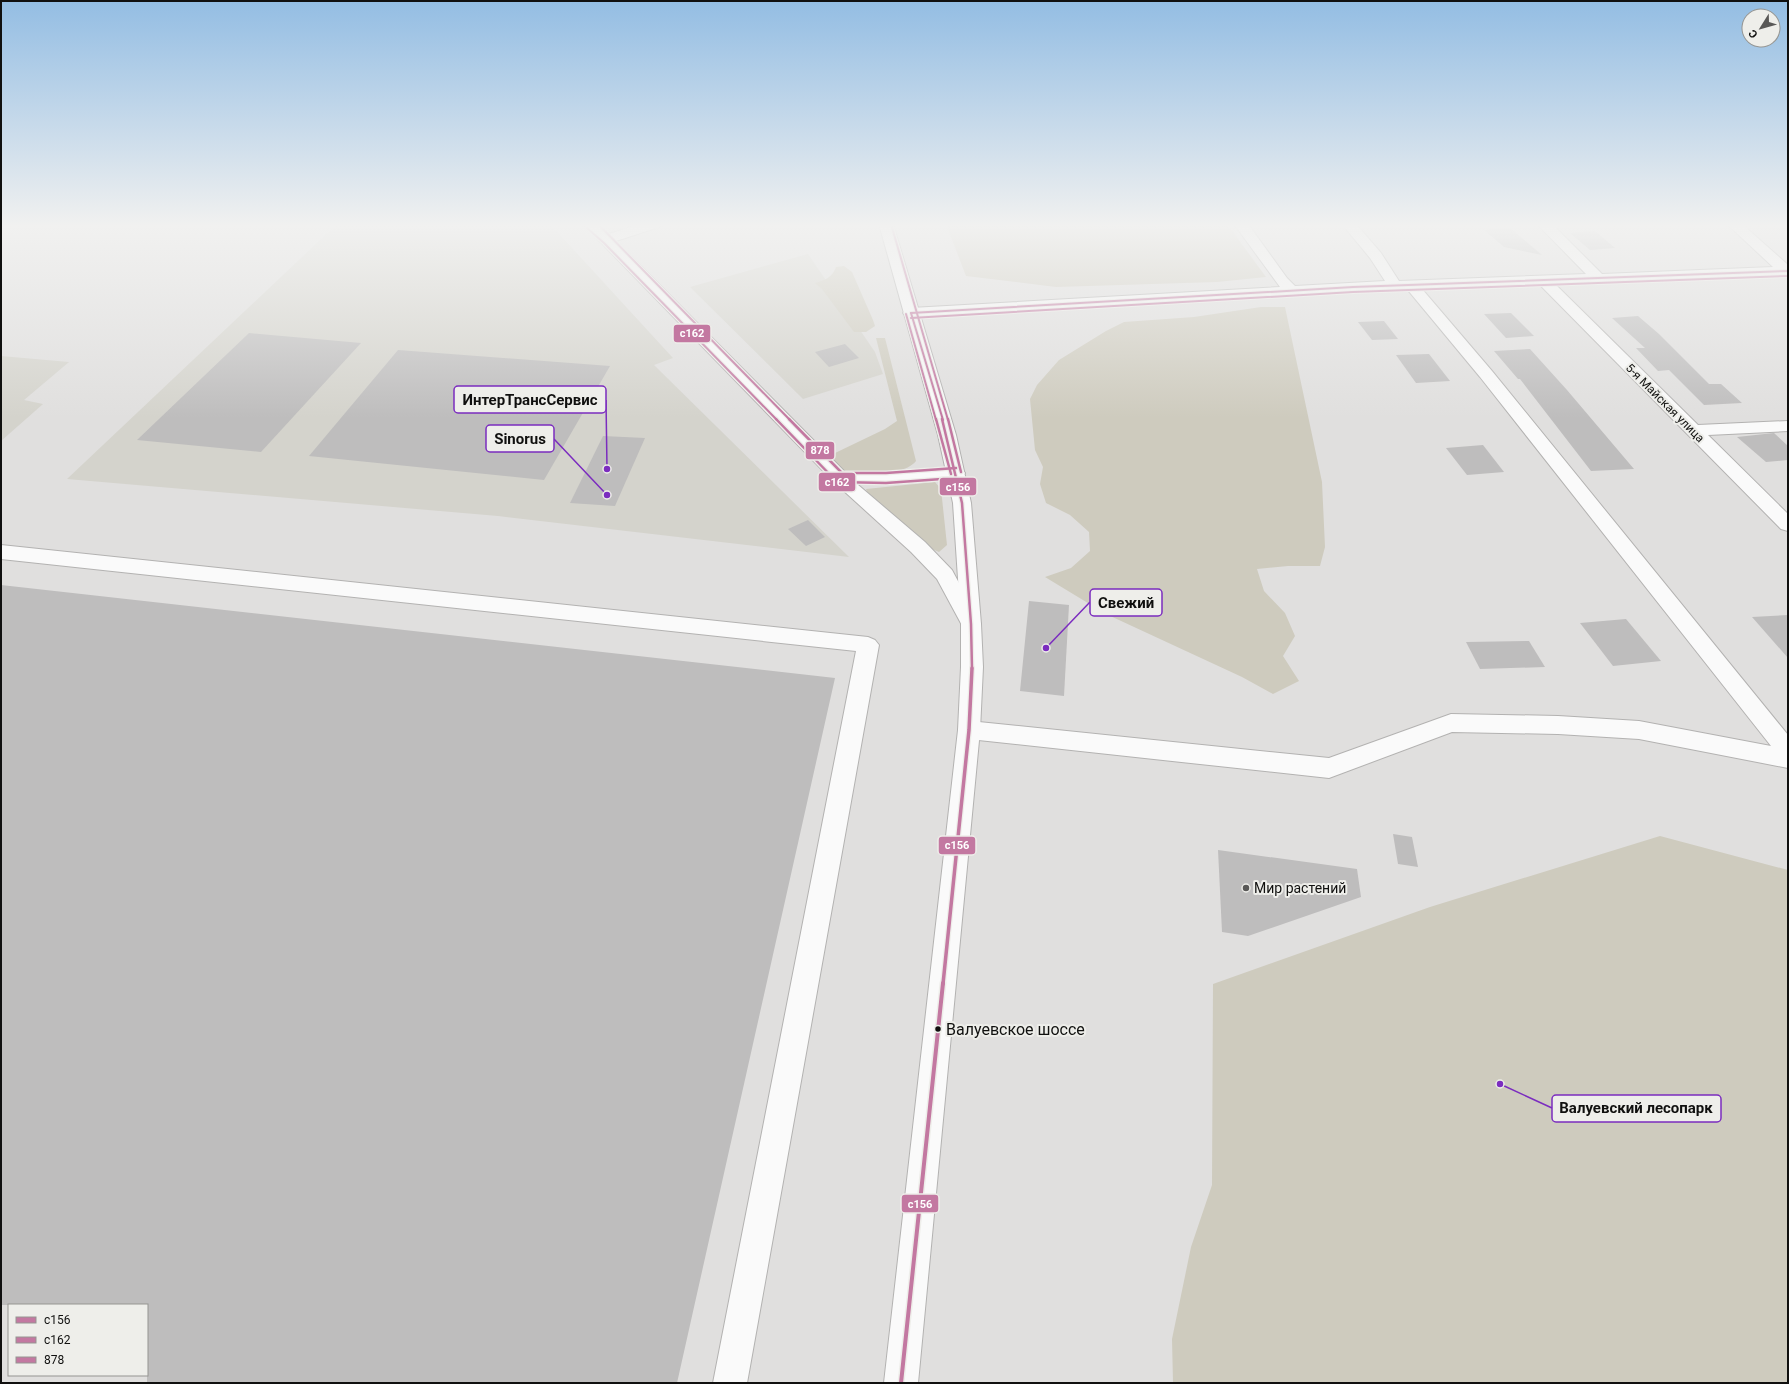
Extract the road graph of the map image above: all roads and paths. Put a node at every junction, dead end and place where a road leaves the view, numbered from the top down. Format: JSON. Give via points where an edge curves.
{"nodes":[{"id":1,"x":655,"y":289,"type":"edge"},
{"id":2,"x":904,"y":289,"type":"edge"},
{"id":3,"x":1320,"y":289,"type":"edge"},
{"id":4,"x":1406,"y":289,"type":"edge"},
{"id":5,"x":1552,"y":289,"type":"edge"},
{"id":6,"x":1290,"y":290,"type":"joint"},
{"id":7,"x":911,"y":313,"type":"junction"},
{"id":8,"x":1788,"y":426,"type":"edge"},
{"id":9,"x":1693,"y":430,"type":"junction"},
{"id":10,"x":956,"y":473,"type":"junction"},
{"id":11,"x":840,"y":478,"type":"junction"},
{"id":12,"x":1788,"y":525,"type":"edge"},
{"id":13,"x":1,"y":552,"type":"edge"},
{"id":14,"x":971,"y":624,"type":"junction"},
{"id":15,"x":969,"y":730,"type":"junction"},
{"id":16,"x":1785,"y":752,"type":"edge"},
{"id":17,"x":730,"y":1383,"type":"edge"},
{"id":18,"x":901,"y":1383,"type":"edge"}],
"edges":[{"from":1,"to":11,"type":"street"},
{"from":2,"to":7,"type":"street"},
{"from":3,"to":6,"type":"street"},
{"from":4,"to":16,"type":"street","via":[[1486,374]]},
{"from":5,"to":9,"type":"street","name":"5-я Майская улица"},
{"from":6,"to":7,"type":"street"},
{"from":7,"to":10,"type":"street"},
{"from":8,"to":9,"type":"street"},
{"from":9,"to":12,"type":"street","name":"5-я Майская улица"},
{"from":10,"to":11,"type":"street"},
{"from":10,"to":14,"type":"street","via":[[962,503]]},
{"from":11,"to":14,"type":"street","via":[[918,547],[945,575]]},
{"from":13,"to":17,"type":"street","via":[[868,645]]},
{"from":14,"to":15,"type":"street"},
{"from":15,"to":16,"type":"street","via":[[1329,768],[1451,723],[1558,724],[1639,730]]},
{"from":15,"to":18,"type":"street"}]}
